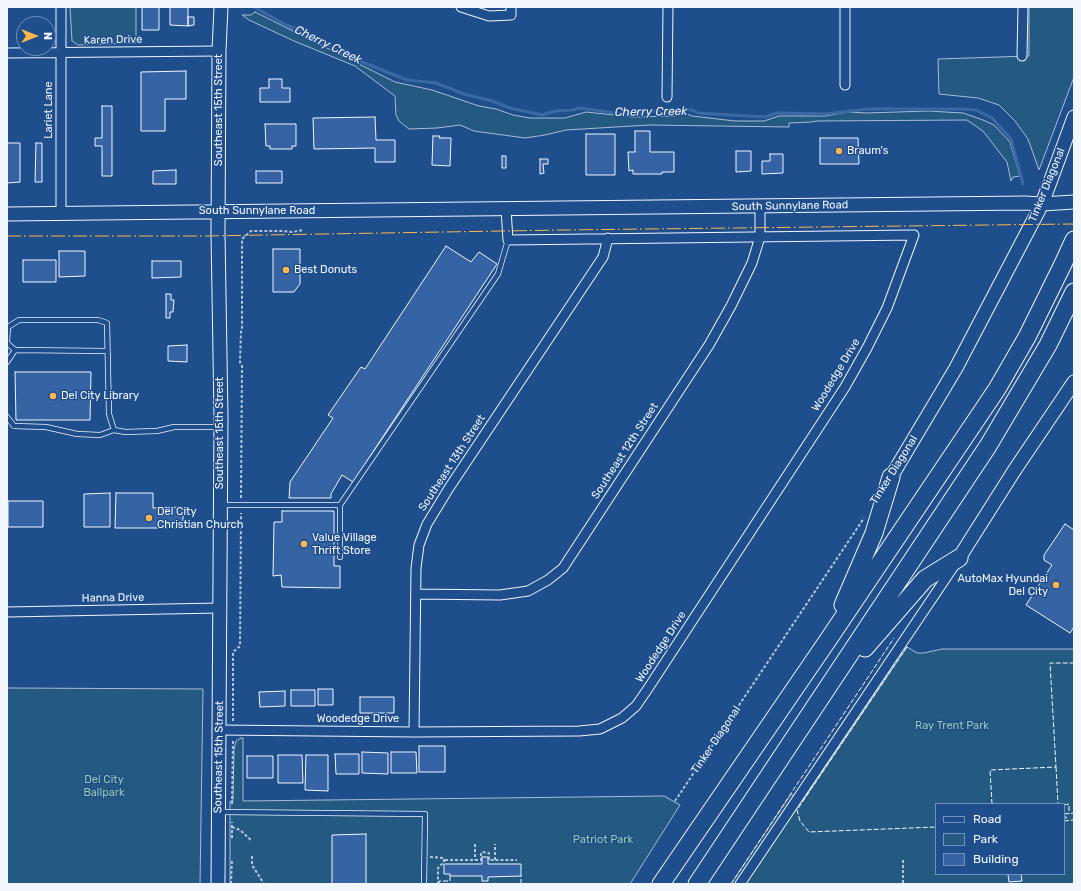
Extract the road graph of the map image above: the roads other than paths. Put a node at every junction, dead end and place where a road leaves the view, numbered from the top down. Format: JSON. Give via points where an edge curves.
{"nodes":[{"id":1,"x":61,"y":7,"type":"edge"},
{"id":2,"x":221,"y":7,"type":"edge"},
{"id":3,"x":461,"y":7,"type":"edge"},
{"id":4,"x":668,"y":7,"type":"edge"},
{"id":5,"x":845,"y":7,"type":"edge"},
{"id":6,"x":1023,"y":7,"type":"edge"},
{"id":7,"x":511,"y":11,"type":"edge"},
{"id":8,"x":219,"y":51,"type":"junction"},
{"id":9,"x":61,"y":53,"type":"junction"},
{"id":10,"x":7,"y":54,"type":"edge"},
{"id":11,"x":1022,"y":56,"type":"dead end"},
{"id":12,"x":845,"y":85,"type":"dead end"},
{"id":13,"x":667,"y":97,"type":"dead end"},
{"id":14,"x":1074,"y":117,"type":"edge"},
{"id":15,"x":1074,"y":202,"type":"edge"},
{"id":16,"x":1042,"y":204,"type":"junction"},
{"id":17,"x":760,"y":206,"type":"junction"},
{"id":18,"x":506,"y":209,"type":"junction"},
{"id":19,"x":219,"y":211,"type":"junction"},
{"id":20,"x":61,"y":213,"type":"junction"},
{"id":21,"x":7,"y":214,"type":"edge"},
{"id":22,"x":760,"y":237,"type":"junction"},
{"id":23,"x":608,"y":238,"type":"junction"},
{"id":24,"x":508,"y":240,"type":"junction"},
{"id":25,"x":1074,"y":240,"type":"edge"},
{"id":26,"x":1074,"y":292,"type":"edge"},
{"id":27,"x":7,"y":342,"type":"edge"},
{"id":28,"x":15,"y":350,"type":"junction"},
{"id":29,"x":107,"y":351,"type":"junction"},
{"id":30,"x":7,"y":362,"type":"edge"},
{"id":31,"x":1074,"y":382,"type":"edge"},
{"id":32,"x":7,"y":417,"type":"edge"},
{"id":33,"x":221,"y":427,"type":"junction"},
{"id":34,"x":114,"y":430,"type":"junction"},
{"id":35,"x":891,"y":477,"type":"joint"},
{"id":36,"x":221,"y":505,"type":"junction"},
{"id":37,"x":340,"y":505,"type":"junction"},
{"id":38,"x":340,"y":557,"type":"dead end"},
{"id":39,"x":959,"y":558,"type":"junction"},
{"id":40,"x":416,"y":594,"type":"junction"},
{"id":41,"x":220,"y":608,"type":"junction"},
{"id":42,"x":7,"y":612,"type":"edge"},
{"id":43,"x":828,"y":640,"type":"junction"},
{"id":44,"x":821,"y":699,"type":"junction"},
{"id":45,"x":226,"y":730,"type":"junction"},
{"id":46,"x":414,"y":732,"type":"junction"},
{"id":47,"x":219,"y":812,"type":"junction"},
{"id":48,"x":218,"y":884,"type":"edge"},
{"id":49,"x":424,"y":884,"type":"edge"},
{"id":50,"x":661,"y":884,"type":"edge"},
{"id":51,"x":697,"y":884,"type":"edge"},
{"id":52,"x":740,"y":884,"type":"edge"}],
"edges":[{"from":1,"to":9,"type":"street","name":"Lariet Lane"},
{"from":2,"to":8,"type":"main road","name":"Southeast 15th Street"},
{"from":3,"to":7,"type":"street","via":[[489,16]]},
{"from":4,"to":13,"type":"street"},
{"from":5,"to":12,"type":"street"},
{"from":6,"to":11,"type":"street"},
{"from":8,"to":9,"type":"street","name":"Karen Drive"},
{"from":8,"to":19,"type":"main road","name":"Southeast 15th Street"},
{"from":9,"to":10,"type":"street","name":"Karen Drive"},
{"from":9,"to":20,"type":"street","name":"Lariet Lane"},
{"from":14,"to":16,"type":"main road","name":"Tinker Diagonal"},
{"from":15,"to":16,"type":"main road","name":"South Sunnylane Road"},
{"from":16,"to":17,"type":"main road","name":"South Sunnylane Road"},
{"from":16,"to":35,"type":"main road","name":"Tinker Diagonal","via":[[956,368]]},
{"from":17,"to":18,"type":"main road","name":"South Sunnylane Road"},
{"from":17,"to":22,"type":"street","name":"Southeast 12th Street"},
{"from":18,"to":19,"type":"main road","name":"South Sunnylane Road"},
{"from":18,"to":24,"type":"street"},
{"from":19,"to":20,"type":"main road","name":"South Sunnylane Road"},
{"from":19,"to":33,"type":"main road","name":"Southeast 15th Street"},
{"from":20,"to":21,"type":"main road","name":"South Sunnylane Road"},
{"from":22,"to":23,"type":"street"},
{"from":22,"to":40,"type":"street","name":"Southeast 12th Street","via":[[752,263],[709,345],[563,568],[528,591],[500,595]]},
{"from":22,"to":46,"type":"street","name":"Woodedge Drive","via":[[914,235],[887,308],[856,368],[636,706],[622,718],[600,729]]},
{"from":23,"to":24,"type":"street"},
{"from":23,"to":40,"type":"street","name":"Southeast 13th Street","via":[[603,257],[427,524],[419,545]]},
{"from":24,"to":37,"type":"lane","via":[[498,274]]},
{"from":25,"to":43,"type":"highway","via":[[1027,337],[997,389]]},
{"from":26,"to":44,"type":"highway","via":[[1048,345],[988,446]]},
{"from":27,"to":28,"type":"lane"},
{"from":27,"to":29,"type":"lane","via":[[8,327],[19,320],[98,320],[107,323]]},
{"from":28,"to":29,"type":"lane"},
{"from":28,"to":30,"type":"lane"},
{"from":29,"to":34,"type":"lane","via":[[109,414]]},
{"from":31,"to":39,"type":"main road"},
{"from":32,"to":34,"type":"lane","via":[[14,426],[46,427],[76,434],[100,435]]},
{"from":33,"to":34,"type":"lane","via":[[174,427],[157,431],[125,432]]},
{"from":33,"to":36,"type":"main road","name":"Southeast 15th Street"},
{"from":35,"to":43,"type":"highway","via":[[874,533]]},
{"from":36,"to":37,"type":"lane"},
{"from":36,"to":41,"type":"main road","name":"Southeast 15th Street"},
{"from":37,"to":38,"type":"lane"},
{"from":39,"to":44,"type":"highway","via":[[921,583]]},
{"from":39,"to":52,"type":"street"},
{"from":40,"to":46,"type":"street","name":"Southeast 13th Street"},
{"from":41,"to":42,"type":"street","name":"Hanna Drive"},
{"from":41,"to":45,"type":"main road","name":"Southeast 15th Street"},
{"from":43,"to":50,"type":"highway"},
{"from":44,"to":51,"type":"highway"},
{"from":45,"to":46,"type":"street","name":"Woodedge Drive"},
{"from":45,"to":47,"type":"main road","name":"Southeast 15th Street"},
{"from":47,"to":48,"type":"main road","name":"Southeast 15th Street"},
{"from":47,"to":49,"type":"lane","via":[[425,814]]}]}
